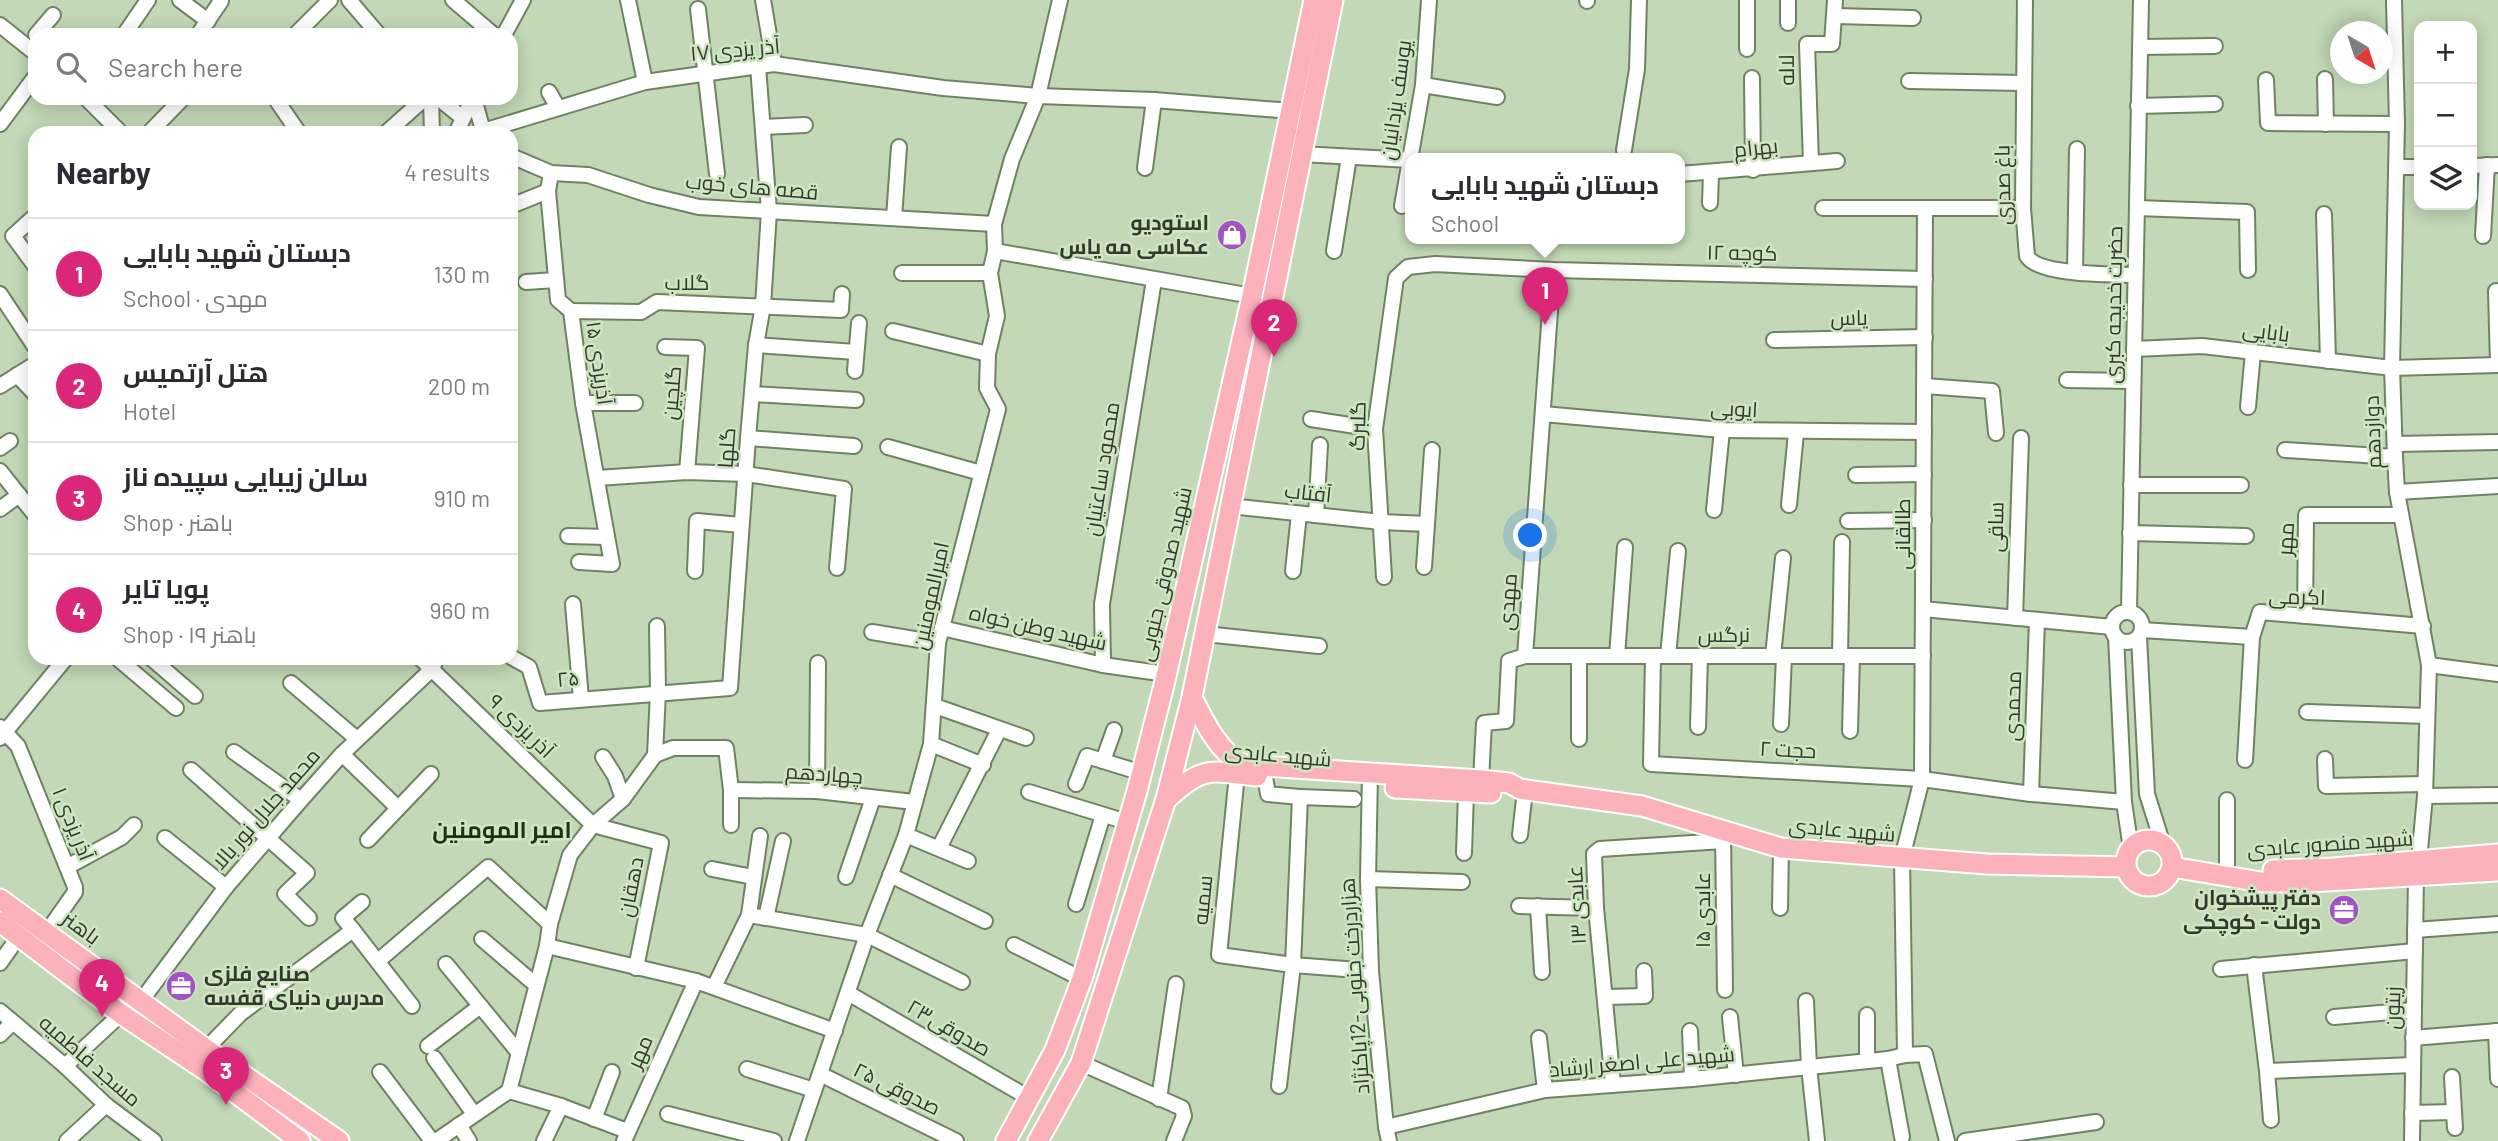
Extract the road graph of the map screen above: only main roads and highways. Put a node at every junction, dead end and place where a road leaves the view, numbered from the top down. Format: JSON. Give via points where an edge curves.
{"nodes":[{"id":1,"x":1314,"y":0,"type":"edge"},
{"id":2,"x":1334,"y":0,"type":"edge"},
{"id":3,"x":1276,"y":225,"type":"junction"},
{"id":4,"x":1192,"y":697,"type":"junction"},
{"id":5,"x":1370,"y":779,"type":"junction"},
{"id":6,"x":1166,"y":799,"type":"junction"},
{"id":7,"x":2498,"y":854,"type":"edge"},
{"id":8,"x":2129,"y":858,"type":"junction"},
{"id":9,"x":2172,"y":867,"type":"junction"},
{"id":10,"x":2418,"y":867,"type":"junction"},
{"id":11,"x":2498,"y":871,"type":"edge"},
{"id":12,"x":3,"y":904,"type":"edge"},
{"id":13,"x":289,"y":1138,"type":"edge"},
{"id":14,"x":339,"y":1141,"type":"edge"},
{"id":15,"x":1006,"y":1141,"type":"edge"},
{"id":16,"x":1038,"y":1141,"type":"edge"}],
"edges":[{"from":1,"to":3,"type":"main road","name":"شهید صدوقی جنوبی","via":[[1290,111]]},
{"from":2,"to":3,"type":"main road","name":"شهید صدوقی جنوبی","via":[[1301,154]]},
{"from":3,"to":4,"type":"main road","name":"شهید صدوقی جنوبی","via":[[1230,506]]},
{"from":3,"to":15,"type":"main road","name":"شهید صدوقی جنوبی","via":[[1252,296],[1142,773],[1082,979],[1055,1050]]},
{"from":4,"to":5,"type":"main road","name":"شهید عابدی","via":[[1207,725],[1237,762]]},
{"from":4,"to":6,"type":"main road","name":"شهید صدوقی جنوبی"},
{"from":5,"to":6,"type":"main road","name":"شهید عابدی","via":[[1199,773]]},
{"from":5,"to":8,"type":"main road","name":"شهید عابدی","via":[[1474,786],[1503,794],[1522,790],[1642,806],[1723,835],[1781,848],[1987,864]]},
{"from":6,"to":16,"type":"main road","name":"شهید صدوقی جنوبی","via":[[1081,1063]]},
{"from":7,"to":10,"type":"main road","name":"شهید منصور عابدی"},
{"from":8,"to":9,"type":"main road","via":[[2146,840],[2153,840],[2170,853]]},
{"from":8,"to":9,"type":"main road","via":[[2133,880],[2145,886],[2165,880]]},
{"from":9,"to":10,"type":"main road","name":"شهید منصور عابدی","via":[[2261,882],[2309,882]]},
{"from":10,"to":11,"type":"main road","name":"شهید منصور عابدی"},
{"from":12,"to":13,"type":"main road","name":"باهنر","via":[[19,936],[121,1014],[205,1070]]},
{"from":12,"to":14,"type":"main road","name":"باهنر"}]}
